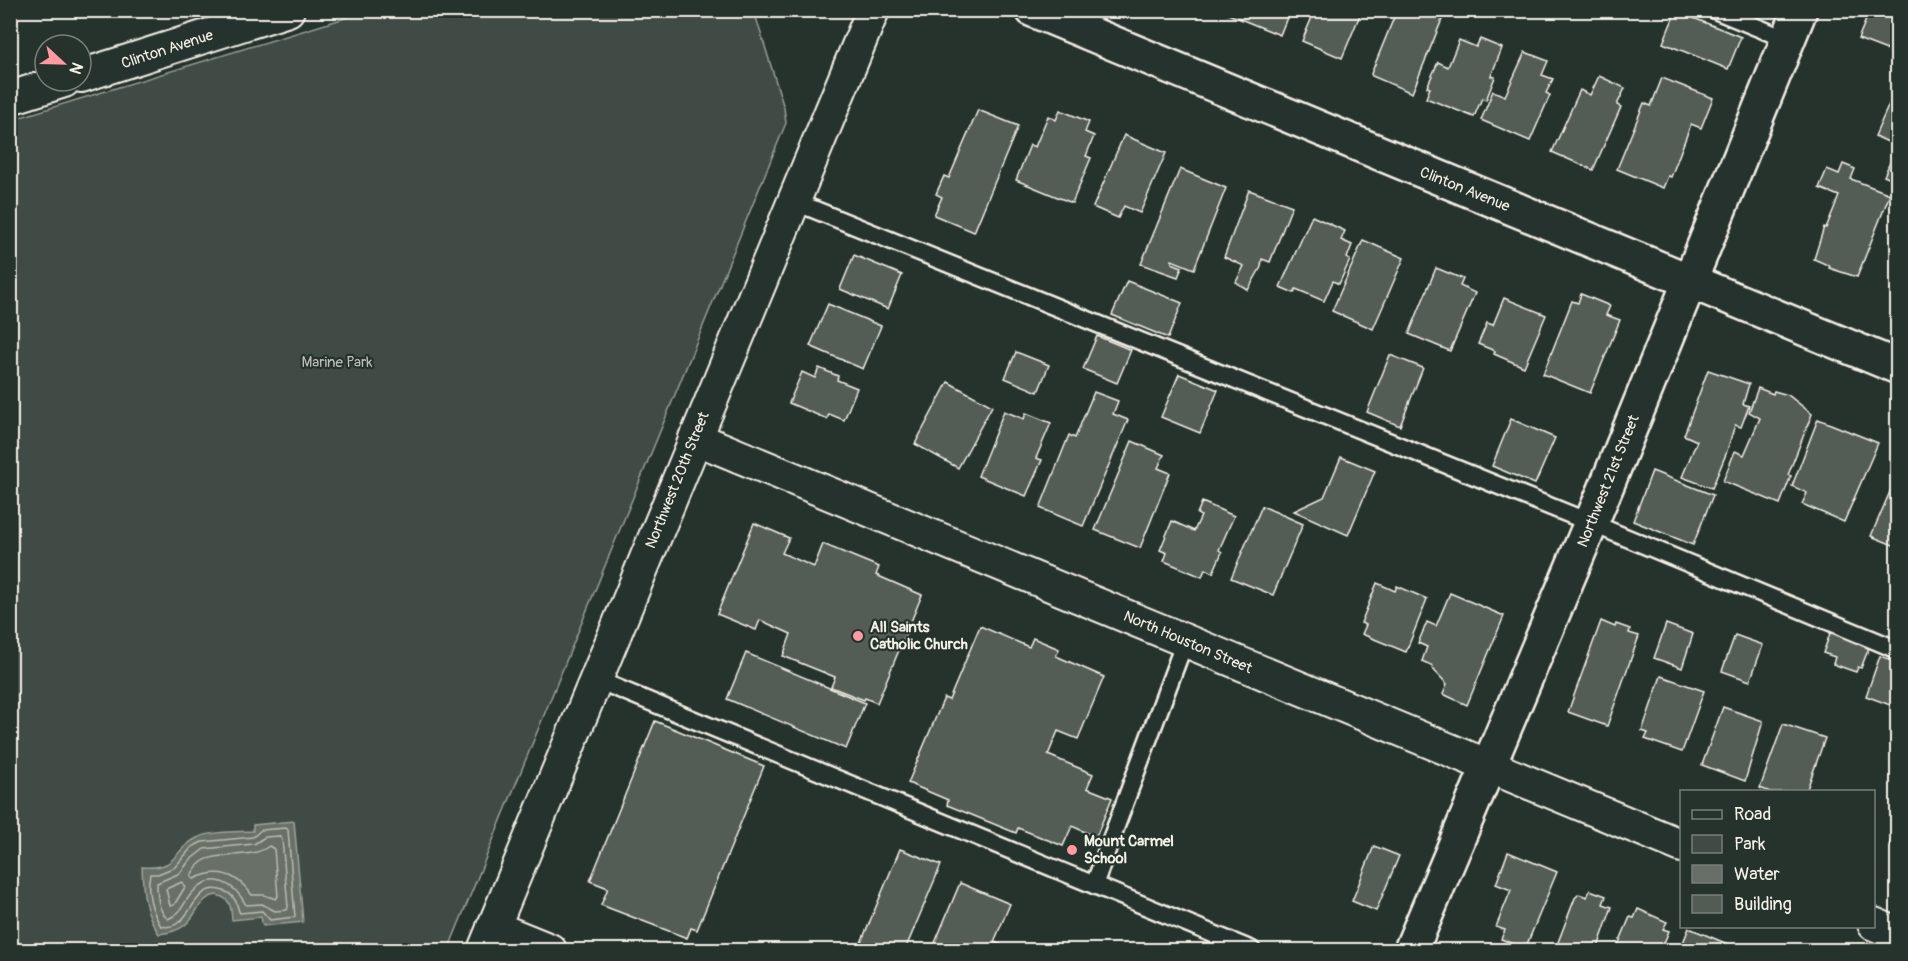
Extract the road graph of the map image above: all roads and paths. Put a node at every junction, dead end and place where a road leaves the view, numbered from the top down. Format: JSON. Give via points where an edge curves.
{"nodes":[{"id":1,"x":288,"y":10,"type":"edge"},
{"id":2,"x":873,"y":10,"type":"edge"},
{"id":3,"x":1032,"y":10,"type":"edge"},
{"id":4,"x":1715,"y":10,"type":"edge"},
{"id":5,"x":1800,"y":10,"type":"edge"},
{"id":6,"x":1788,"y":40,"type":"junction"},
{"id":7,"x":93,"y":72,"type":"edge"},
{"id":8,"x":33,"y":91,"type":"edge"},
{"id":9,"x":10,"y":98,"type":"edge"},
{"id":10,"x":793,"y":201,"type":"junction"},
{"id":11,"x":1689,"y":281,"type":"junction"},
{"id":12,"x":1898,"y":367,"type":"edge"},
{"id":13,"x":695,"y":438,"type":"junction"},
{"id":14,"x":1591,"y":524,"type":"junction"},
{"id":15,"x":1185,"y":641,"type":"junction"},
{"id":16,"x":1898,"y":650,"type":"edge"},
{"id":17,"x":596,"y":679,"type":"junction"},
{"id":18,"x":1489,"y":767,"type":"junction"},
{"id":19,"x":1680,"y":845,"type":"edge"},
{"id":20,"x":1094,"y":885,"type":"junction"},
{"id":21,"x":1875,"y":924,"type":"edge"},
{"id":22,"x":1898,"y":934,"type":"edge"},
{"id":23,"x":488,"y":939,"type":"edge"},
{"id":24,"x":550,"y":951,"type":"edge"},
{"id":25,"x":1252,"y":951,"type":"edge"},
{"id":26,"x":1411,"y":951,"type":"edge"}],
"edges":[{"from":1,"to":7,"type":"street","name":"Clinton Avenue"},
{"from":2,"to":10,"type":"street","name":"Northwest 20th Street"},
{"from":3,"to":11,"type":"street","name":"Clinton Avenue"},
{"from":4,"to":6,"type":"lane"},
{"from":5,"to":6,"type":"street","name":"Northwest 21st Street"},
{"from":6,"to":11,"type":"street","name":"Northwest 21st Street"},
{"from":8,"to":9,"type":"street"},
{"from":10,"to":13,"type":"street","name":"Northwest 20th Street"},
{"from":10,"to":14,"type":"lane"},
{"from":11,"to":12,"type":"street","name":"Clinton Avenue"},
{"from":11,"to":14,"type":"street","name":"Northwest 21st Street"},
{"from":13,"to":15,"type":"street","name":"North Houston Street"},
{"from":13,"to":17,"type":"street","name":"Northwest 20th Street"},
{"from":14,"to":16,"type":"lane"},
{"from":14,"to":18,"type":"street","name":"Northwest 21st Street"},
{"from":15,"to":18,"type":"street","name":"North Houston Street"},
{"from":15,"to":20,"type":"lane"},
{"from":17,"to":20,"type":"lane"},
{"from":17,"to":23,"type":"street","name":"Northwest 20th Street"},
{"from":18,"to":19,"type":"street","name":"North Houston Street"},
{"from":18,"to":26,"type":"street","name":"Northwest 21st Street"},
{"from":20,"to":25,"type":"lane"},
{"from":21,"to":22,"type":"street"},
{"from":23,"to":24,"type":"street"}]}
